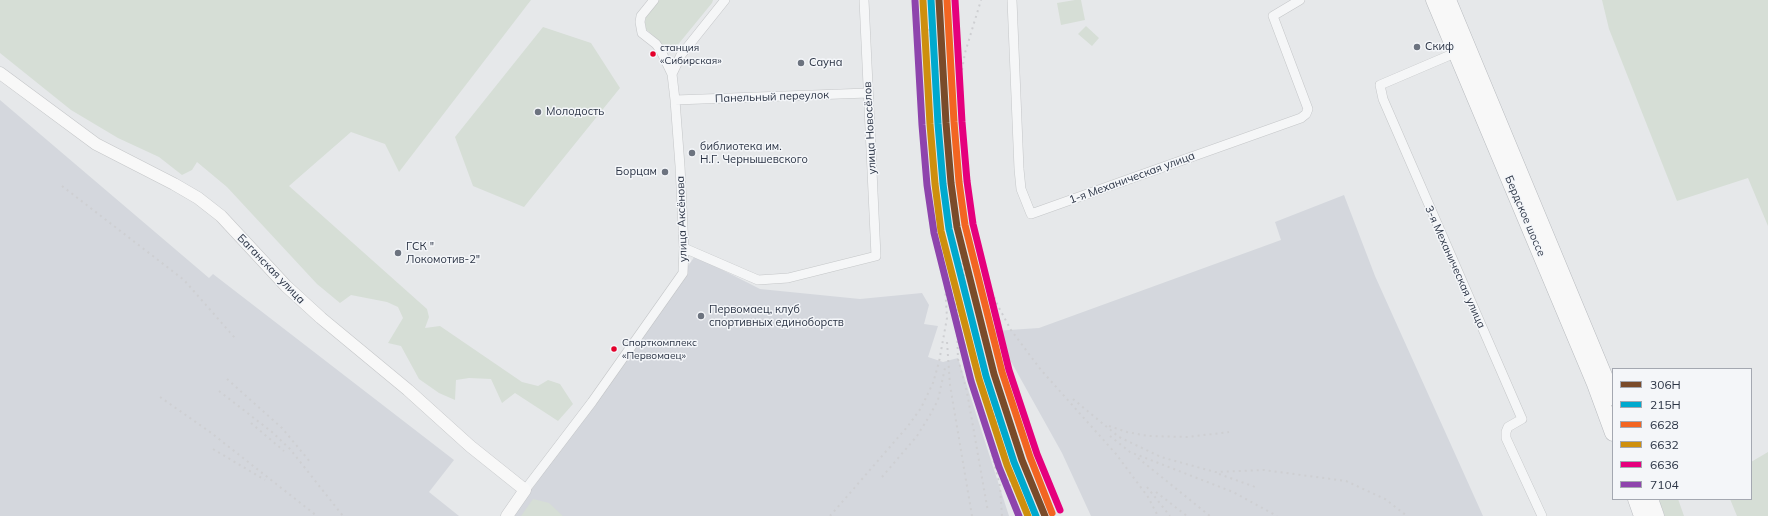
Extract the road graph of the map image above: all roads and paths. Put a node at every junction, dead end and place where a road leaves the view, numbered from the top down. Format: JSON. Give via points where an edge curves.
{"nodes":[{"id":1,"x":654,"y":0,"type":"edge"},
{"id":2,"x":725,"y":0,"type":"edge"},
{"id":3,"x":864,"y":0,"type":"edge"},
{"id":4,"x":1012,"y":0,"type":"edge"},
{"id":5,"x":1300,"y":0,"type":"edge"},
{"id":6,"x":1434,"y":0,"type":"edge"},
{"id":7,"x":1448,"y":0,"type":"edge"},
{"id":8,"x":1455,"y":53,"type":"junction"},
{"id":9,"x":0,"y":73,"type":"edge"},
{"id":10,"x":672,"y":74,"type":"junction"},
{"id":11,"x":868,"y":93,"type":"junction"},
{"id":12,"x":675,"y":100,"type":"junction"},
{"id":13,"x":684,"y":248,"type":"junction"},
{"id":14,"x":1612,"y":395,"type":"edge"},
{"id":15,"x":1612,"y":430,"type":"edge"},
{"id":16,"x":525,"y":490,"type":"junction"},
{"id":17,"x":1636,"y":500,"type":"edge"},
{"id":18,"x":1650,"y":500,"type":"edge"},
{"id":19,"x":507,"y":516,"type":"edge"},
{"id":20,"x":1542,"y":516,"type":"edge"},
{"id":21,"x":1642,"y":516,"type":"edge"},
{"id":22,"x":1656,"y":516,"type":"edge"}],
"edges":[{"from":1,"to":10,"type":"street","name":"улица Аксёнова","via":[[641,16],[642,33],[658,48]]},
{"from":2,"to":10,"type":"street","via":[[681,55]]},
{"from":3,"to":11,"type":"street","name":"улица Новосёлов"},
{"from":4,"to":5,"type":"street","name":"1-я Механическая улица","via":[[1019,169],[1022,189],[1031,214],[1301,118],[1308,109],[1272,16]]},
{"from":6,"to":8,"type":"highway","name":"Бердское шоссе"},
{"from":7,"to":14,"type":"highway","name":"Бердское шоссе"},
{"from":8,"to":15,"type":"highway","name":"Бердское шоссе","via":[[1586,362]]},
{"from":8,"to":20,"type":"street","name":"3-я Механическая улица","via":[[1380,85],[1382,99],[1522,419],[1508,427],[1506,438]]},
{"from":9,"to":16,"type":"street","name":"Баганская улица","via":[[96,144],[174,184],[221,216],[286,286],[321,318]]},
{"from":10,"to":12,"type":"street","name":"улица Аксёнова"},
{"from":11,"to":12,"type":"street","name":"Панельный переулок"},
{"from":11,"to":13,"type":"street","name":"улица Новосёлов","via":[[876,256],[788,278],[758,280]]},
{"from":12,"to":13,"type":"street","name":"улица Аксёнова"},
{"from":13,"to":16,"type":"street","name":"улица Аксёнова","via":[[683,273],[592,402]]},
{"from":16,"to":19,"type":"street","name":"улица Аксёнова"},
{"from":17,"to":21,"type":"highway"},
{"from":18,"to":22,"type":"highway"}]}
